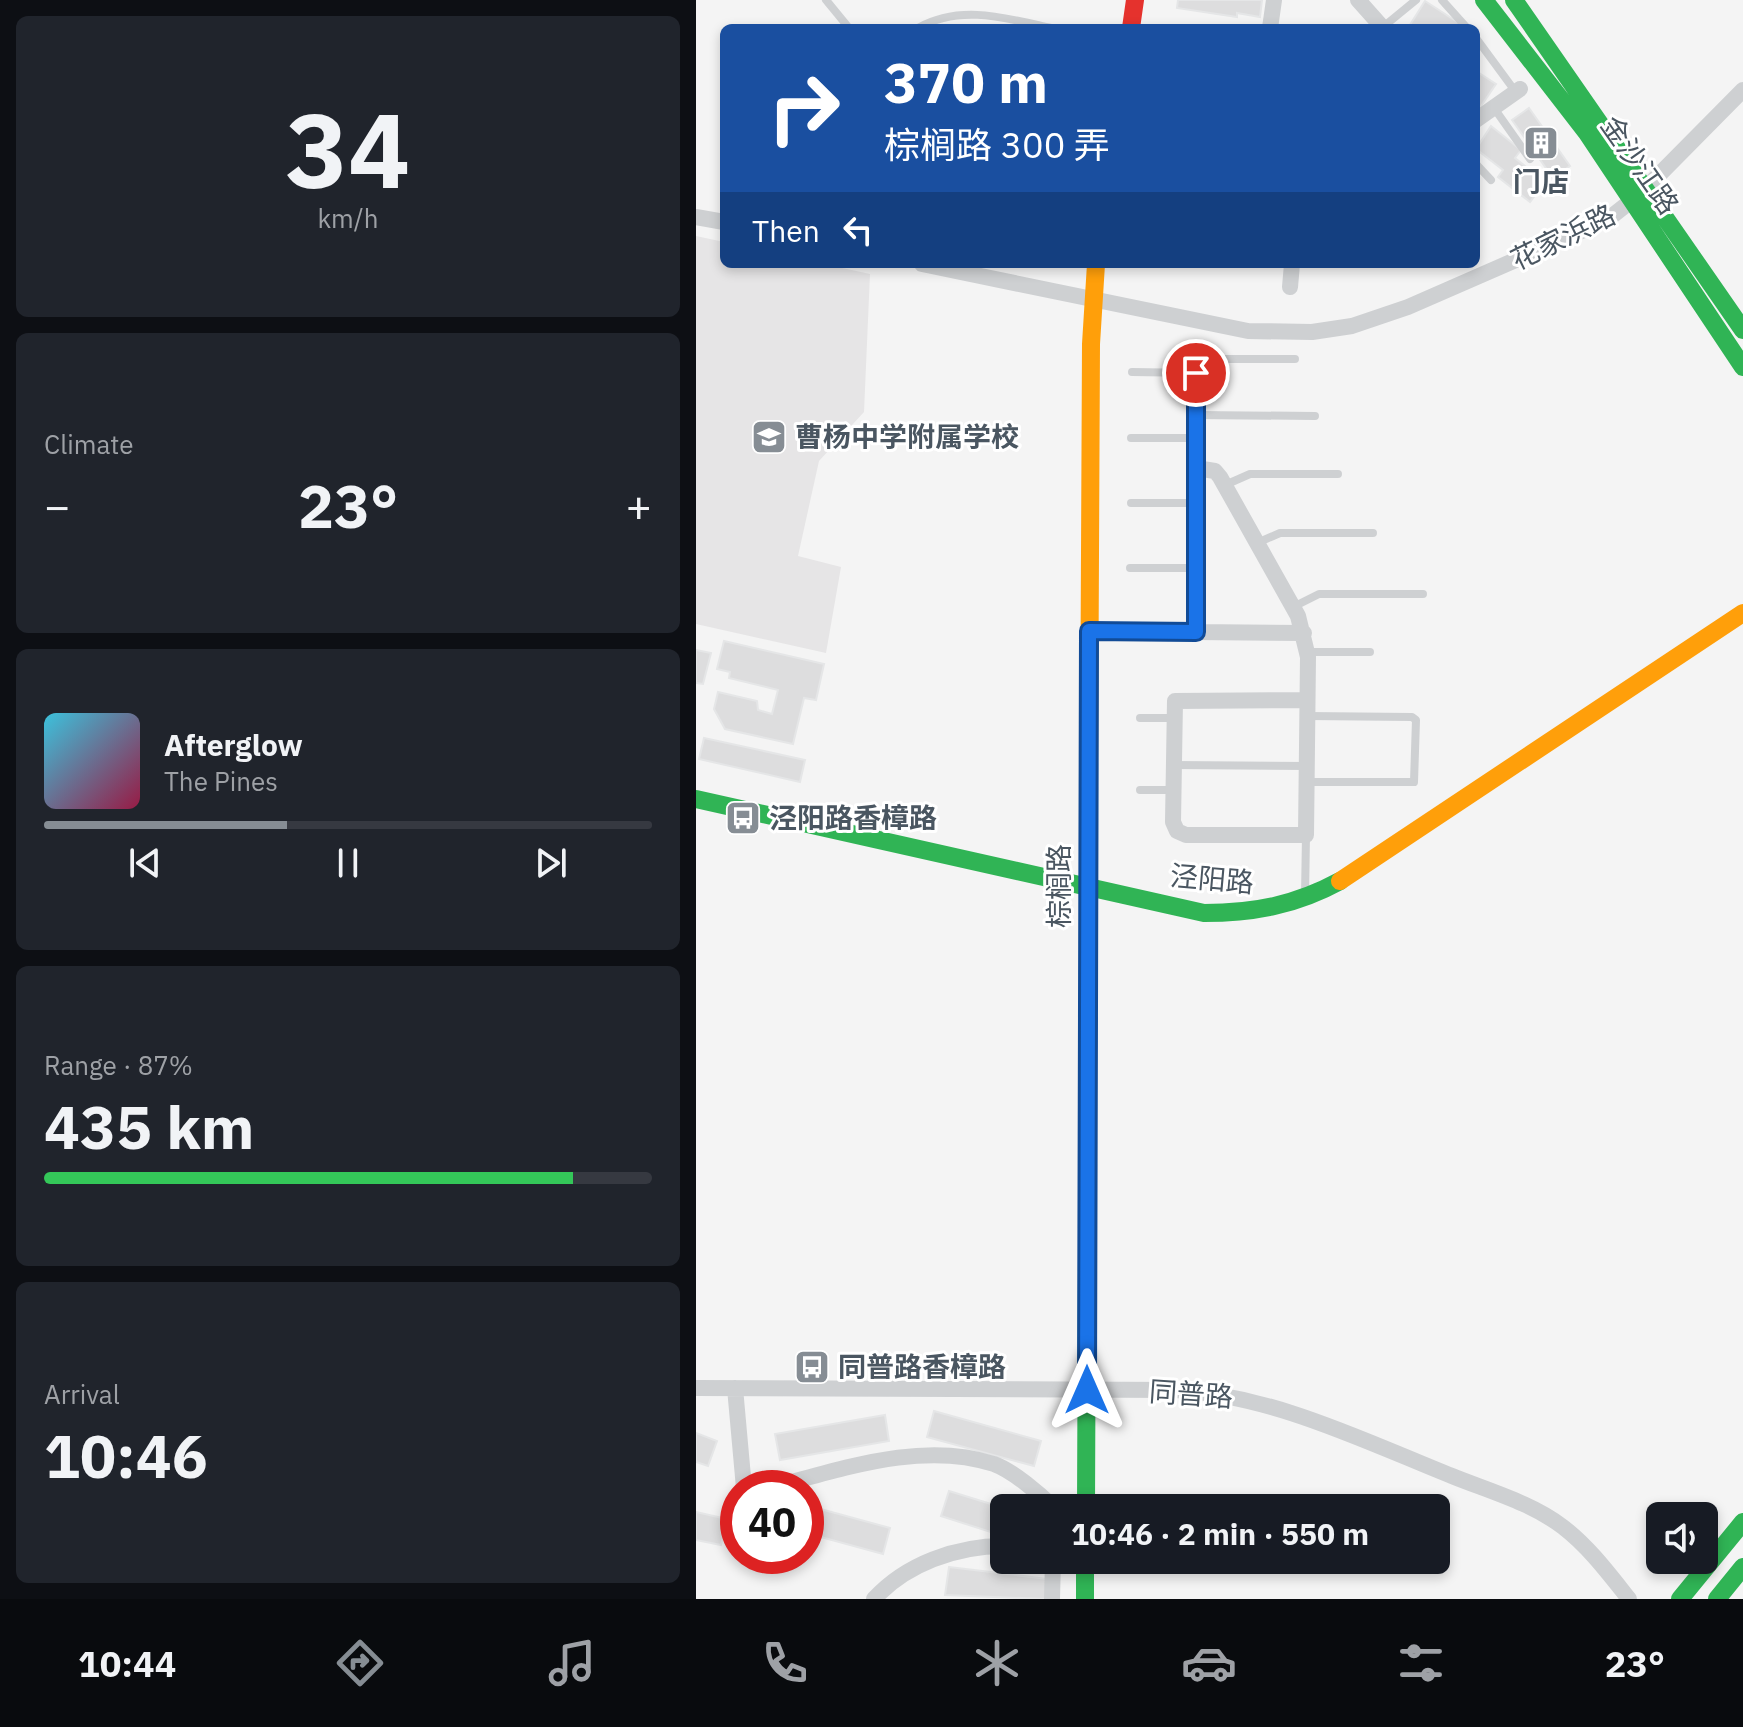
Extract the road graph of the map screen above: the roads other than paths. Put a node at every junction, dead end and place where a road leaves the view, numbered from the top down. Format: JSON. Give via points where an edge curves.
{"nodes":[{"id":1,"x":826,"y":0,"type":"edge"},
{"id":2,"x":1135,"y":0,"type":"edge"},
{"id":3,"x":1274,"y":0,"type":"edge"},
{"id":4,"x":1358,"y":0,"type":"edge"},
{"id":5,"x":1416,"y":0,"type":"edge"},
{"id":6,"x":1442,"y":0,"type":"edge"},
{"id":7,"x":1484,"y":0,"type":"edge"},
{"id":8,"x":1514,"y":0,"type":"edge"},
{"id":9,"x":846,"y":24,"type":"edge"},
{"id":10,"x":926,"y":24,"type":"edge"},
{"id":11,"x":1028,"y":24,"type":"edge"},
{"id":12,"x":1132,"y":24,"type":"edge"},
{"id":13,"x":1271,"y":24,"type":"edge"},
{"id":14,"x":1379,"y":24,"type":"edge"},
{"id":15,"x":1387,"y":24,"type":"edge"},
{"id":16,"x":1463,"y":24,"type":"edge"},
{"id":17,"x":1480,"y":45,"type":"edge"},
{"id":18,"x":1517,"y":90,"type":"joint"},
{"id":19,"x":1743,"y":90,"type":"edge"},
{"id":20,"x":1494,"y":107,"type":"junction"},
{"id":21,"x":1480,"y":117,"type":"edge"},
{"id":22,"x":1530,"y":159,"type":"dead end"},
{"id":23,"x":1480,"y":168,"type":"edge"},
{"id":24,"x":1491,"y":180,"type":"dead end"},
{"id":25,"x":1646,"y":188,"type":"junction"},
{"id":26,"x":1632,"y":201,"type":"junction"},
{"id":27,"x":696,"y":217,"type":"edge"},
{"id":28,"x":720,"y":221,"type":"edge"},
{"id":29,"x":941,"y":268,"type":"edge"},
{"id":30,"x":1096,"y":268,"type":"edge"},
{"id":31,"x":1292,"y":268,"type":"edge"},
{"id":32,"x":1290,"y":287,"type":"dead end"},
{"id":33,"x":1093,"y":300,"type":"junction"},
{"id":34,"x":1743,"y":330,"type":"edge"},
{"id":35,"x":1295,"y":359,"type":"dead end"},
{"id":36,"x":1743,"y":367,"type":"edge"},
{"id":37,"x":1132,"y":372,"type":"dead end"},
{"id":38,"x":1196,"y":373,"type":"junction"},
{"id":39,"x":1196,"y":415,"type":"junction"},
{"id":40,"x":1315,"y":416,"type":"dead end"},
{"id":41,"x":1131,"y":438,"type":"dead end"},
{"id":42,"x":1196,"y":438,"type":"junction"},
{"id":43,"x":1196,"y":468,"type":"junction"},
{"id":44,"x":1338,"y":474,"type":"dead end"},
{"id":45,"x":1224,"y":485,"type":"junction"},
{"id":46,"x":1131,"y":503,"type":"dead end"},
{"id":47,"x":1196,"y":503,"type":"junction"},
{"id":48,"x":1373,"y":533,"type":"dead end"},
{"id":49,"x":1257,"y":543,"type":"junction"},
{"id":50,"x":1130,"y":568,"type":"dead end"},
{"id":51,"x":1196,"y":568,"type":"junction"},
{"id":52,"x":1423,"y":594,"type":"dead end"},
{"id":53,"x":1293,"y":607,"type":"junction"},
{"id":54,"x":1743,"y":613,"type":"edge"},
{"id":55,"x":1089,"y":631,"type":"junction"},
{"id":56,"x":1196,"y":632,"type":"junction"},
{"id":57,"x":1304,"y":633,"type":"junction"},
{"id":58,"x":1307,"y":652,"type":"junction"},
{"id":59,"x":1370,"y":652,"type":"dead end"},
{"id":60,"x":1307,"y":708,"type":"junction"},
{"id":61,"x":1140,"y":718,"type":"dead end"},
{"id":62,"x":1173,"y":718,"type":"junction"},
{"id":63,"x":1173,"y":765,"type":"junction"},
{"id":64,"x":1306,"y":774,"type":"junction"},
{"id":65,"x":1140,"y":790,"type":"dead end"},
{"id":66,"x":1173,"y":790,"type":"junction"},
{"id":67,"x":696,"y":799,"type":"edge"},
{"id":68,"x":1306,"y":835,"type":"junction"},
{"id":69,"x":1087,"y":887,"type":"junction"},
{"id":70,"x":1305,"y":901,"type":"junction"},
{"id":71,"x":696,"y":1388,"type":"edge"},
{"id":72,"x":735,"y":1388,"type":"junction"},
{"id":73,"x":1087,"y":1390,"type":"junction"},
{"id":74,"x":742,"y":1470,"type":"edge"},
{"id":75,"x":824,"y":1475,"type":"edge"},
{"id":76,"x":1035,"y":1494,"type":"edge"},
{"id":77,"x":1086,"y":1494,"type":"edge"},
{"id":78,"x":1743,"y":1522,"type":"edge"},
{"id":79,"x":990,"y":1548,"type":"edge"},
{"id":80,"x":1743,"y":1567,"type":"edge"},
{"id":81,"x":1053,"y":1574,"type":"edge"},
{"id":82,"x":1085,"y":1574,"type":"edge"},
{"id":83,"x":874,"y":1599,"type":"edge"},
{"id":84,"x":1052,"y":1599,"type":"edge"},
{"id":85,"x":1085,"y":1599,"type":"edge"},
{"id":86,"x":1629,"y":1599,"type":"edge"},
{"id":87,"x":1680,"y":1599,"type":"edge"},
{"id":88,"x":1717,"y":1599,"type":"edge"}],
"edges":[{"from":1,"to":9,"type":"lane"},
{"from":2,"to":12,"type":"street"},
{"from":3,"to":13,"type":"street"},
{"from":4,"to":14,"type":"street"},
{"from":5,"to":15,"type":"lane"},
{"from":6,"to":16,"type":"lane"},
{"from":7,"to":26,"type":"street","name":"金沙江路"},
{"from":8,"to":25,"type":"street","name":"金沙江路"},
{"from":10,"to":11,"type":"lane","via":[[975,15]]},
{"from":17,"to":18,"type":"lane"},
{"from":18,"to":20,"type":"street"},
{"from":19,"to":25,"type":"street","name":"花家浜路"},
{"from":20,"to":21,"type":"street"},
{"from":20,"to":22,"type":"lane"},
{"from":23,"to":24,"type":"lane"},
{"from":25,"to":26,"type":"street","name":"花家浜路"},
{"from":25,"to":34,"type":"street","name":"金沙江路"},
{"from":26,"to":33,"type":"street","name":"花家浜路","via":[[1607,220],[1352,326],[1248,331]]},
{"from":26,"to":36,"type":"street","name":"金沙江路"},
{"from":27,"to":28,"type":"street"},
{"from":29,"to":33,"type":"street","name":"花家浜路"},
{"from":30,"to":33,"type":"street","name":"棕榈路"},
{"from":31,"to":32,"type":"street"},
{"from":33,"to":55,"type":"street","name":"棕榈路"},
{"from":35,"to":38,"type":"lane","via":[[1202,359]]},
{"from":37,"to":38,"type":"lane"},
{"from":38,"to":39,"type":"street"},
{"from":39,"to":40,"type":"lane"},
{"from":39,"to":42,"type":"street"},
{"from":41,"to":42,"type":"lane"},
{"from":42,"to":43,"type":"street"},
{"from":43,"to":45,"type":"street","via":[[1215,471]]},
{"from":43,"to":47,"type":"street"},
{"from":44,"to":45,"type":"lane","via":[[1250,474]]},
{"from":45,"to":49,"type":"street"},
{"from":46,"to":47,"type":"lane"},
{"from":47,"to":51,"type":"street"},
{"from":48,"to":49,"type":"lane","via":[[1280,533]]},
{"from":49,"to":53,"type":"street"},
{"from":50,"to":51,"type":"lane"},
{"from":51,"to":56,"type":"street"},
{"from":52,"to":53,"type":"lane","via":[[1319,594]]},
{"from":53,"to":57,"type":"street"},
{"from":54,"to":70,"type":"street","name":"泾阳路","via":[[1358,871]]},
{"from":55,"to":56,"type":"street"},
{"from":55,"to":69,"type":"street","name":"棕榈路"},
{"from":56,"to":57,"type":"street"},
{"from":57,"to":58,"type":"street"},
{"from":58,"to":59,"type":"lane"},
{"from":58,"to":60,"type":"street"},
{"from":60,"to":62,"type":"street","via":[[1179,700],[1173,705]]},
{"from":60,"to":64,"type":"street"},
{"from":60,"to":64,"type":"lane","via":[[1415,718],[1415,779],[1412,783]]},
{"from":61,"to":62,"type":"lane"},
{"from":62,"to":63,"type":"street"},
{"from":63,"to":64,"type":"lane"},
{"from":63,"to":66,"type":"street"},
{"from":64,"to":68,"type":"street"},
{"from":65,"to":66,"type":"lane"},
{"from":66,"to":68,"type":"street","via":[[1173,822],[1186,835]]},
{"from":67,"to":69,"type":"street","name":"泾阳路"},
{"from":68,"to":70,"type":"lane"},
{"from":69,"to":70,"type":"street","name":"泾阳路","via":[[1204,913],[1263,912]]},
{"from":69,"to":73,"type":"street","name":"棕榈路"},
{"from":71,"to":72,"type":"street","name":"同普路"},
{"from":72,"to":73,"type":"street","name":"同普路"},
{"from":72,"to":74,"type":"street"},
{"from":73,"to":77,"type":"street","name":"棕榈路"},
{"from":73,"to":86,"type":"street","name":"同普路","via":[[1209,1392],[1245,1398],[1334,1429],[1523,1505],[1562,1526]]},
{"from":75,"to":76,"type":"street","via":[[940,1453],[997,1465]]},
{"from":78,"to":87,"type":"street"},
{"from":79,"to":83,"type":"street","via":[[941,1556],[890,1582]]},
{"from":80,"to":88,"type":"street"},
{"from":81,"to":84,"type":"street"},
{"from":82,"to":85,"type":"street"}]}
